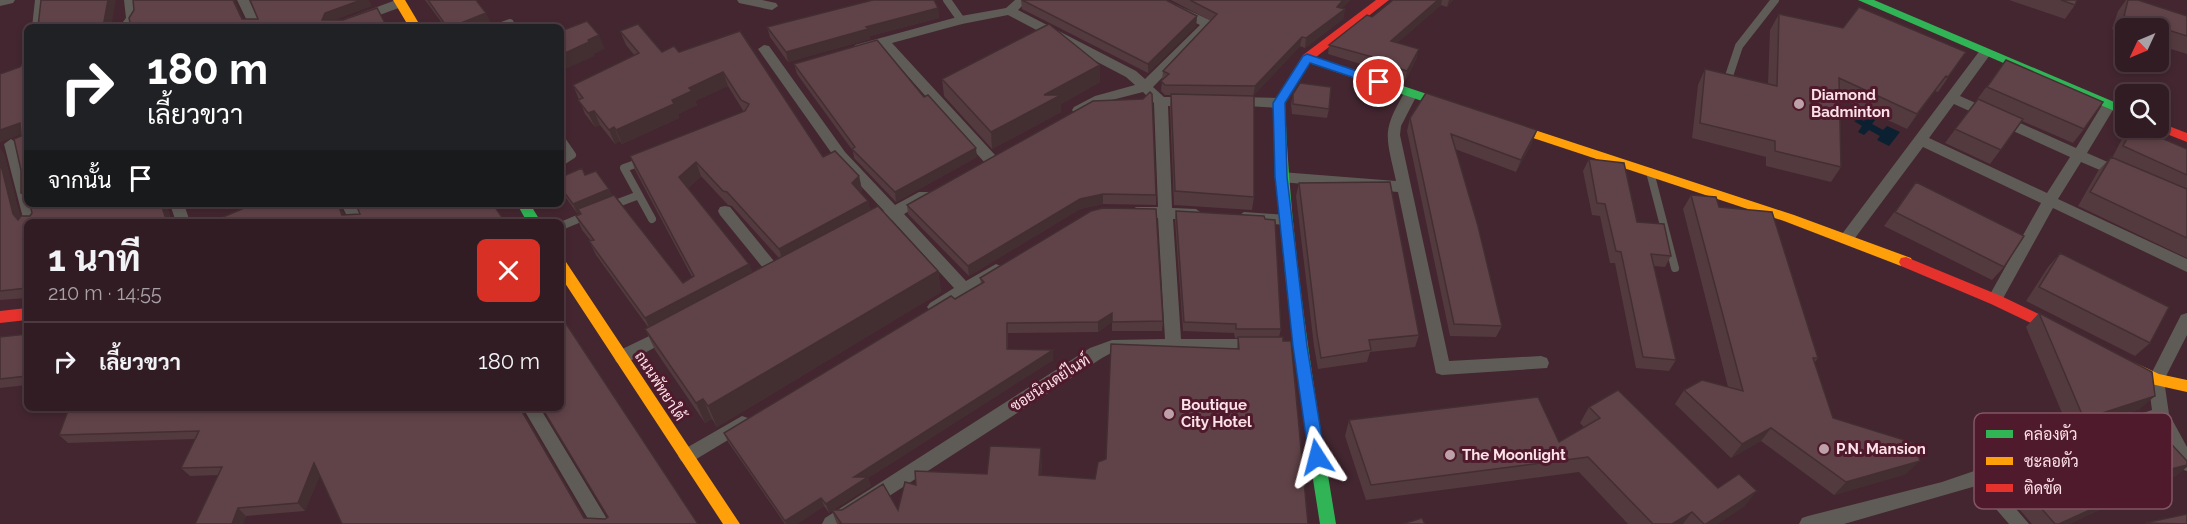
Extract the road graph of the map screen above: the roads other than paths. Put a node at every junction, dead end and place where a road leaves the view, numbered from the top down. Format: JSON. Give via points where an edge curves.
{"nodes":[{"id":1,"x":9,"y":0,"type":"edge"},
{"id":2,"x":41,"y":0,"type":"edge"},
{"id":3,"x":130,"y":0,"type":"edge"},
{"id":4,"x":243,"y":0,"type":"edge"},
{"id":5,"x":744,"y":0,"type":"edge"},
{"id":6,"x":947,"y":0,"type":"edge"},
{"id":7,"x":1022,"y":0,"type":"edge"},
{"id":8,"x":1156,"y":0,"type":"edge"},
{"id":9,"x":1383,"y":0,"type":"edge"},
{"id":10,"x":1775,"y":0,"type":"edge"},
{"id":11,"x":1864,"y":0,"type":"edge"},
{"id":12,"x":399,"y":1,"type":"edge"},
{"id":13,"x":0,"y":2,"type":"edge"},
{"id":14,"x":772,"y":6,"type":"dead end"},
{"id":15,"x":1010,"y":11,"type":"junction"},
{"id":16,"x":961,"y":20,"type":"junction"},
{"id":17,"x":38,"y":24,"type":"edge"},
{"id":18,"x":128,"y":24,"type":"edge"},
{"id":19,"x":255,"y":24,"type":"edge"},
{"id":20,"x":342,"y":24,"type":"edge"},
{"id":21,"x":413,"y":24,"type":"edge"},
{"id":22,"x":883,"y":41,"type":"junction"},
{"id":23,"x":764,"y":49,"type":"dead end"},
{"id":24,"x":852,"y":50,"type":"edge"},
{"id":25,"x":1986,"y":52,"type":"junction"},
{"id":26,"x":1307,"y":58,"type":"junction"},
{"id":27,"x":1728,"y":79,"type":"edge"},
{"id":28,"x":1145,"y":87,"type":"junction"},
{"id":29,"x":1411,"y":93,"type":"junction"},
{"id":30,"x":1951,"y":97,"type":"junction"},
{"id":31,"x":1161,"y":101,"type":"junction"},
{"id":32,"x":1279,"y":103,"type":"junction"},
{"id":33,"x":2109,"y":105,"type":"junction"},
{"id":34,"x":2115,"y":107,"type":"edge"},
{"id":35,"x":1468,"y":112,"type":"edge"},
{"id":36,"x":1070,"y":115,"type":"edge"},
{"id":37,"x":1491,"y":120,"type":"edge"},
{"id":38,"x":2169,"y":131,"type":"edge"},
{"id":39,"x":2187,"y":138,"type":"edge"},
{"id":40,"x":24,"y":139,"type":"edge"},
{"id":41,"x":1918,"y":139,"type":"junction"},
{"id":42,"x":564,"y":143,"type":"edge"},
{"id":43,"x":6,"y":146,"type":"edge"},
{"id":44,"x":2078,"y":154,"type":"junction"},
{"id":45,"x":990,"y":159,"type":"edge"},
{"id":46,"x":564,"y":160,"type":"edge"},
{"id":47,"x":644,"y":160,"type":"edge"},
{"id":48,"x":1650,"y":172,"type":"junction"},
{"id":49,"x":1281,"y":177,"type":"junction"},
{"id":50,"x":2133,"y":178,"type":"edge"},
{"id":51,"x":1404,"y":187,"type":"junction"},
{"id":52,"x":932,"y":191,"type":"edge"},
{"id":53,"x":639,"y":195,"type":"junction"},
{"id":54,"x":24,"y":201,"type":"edge"},
{"id":55,"x":2049,"y":202,"type":"junction"},
{"id":56,"x":605,"y":208,"type":"edge"},
{"id":57,"x":725,"y":211,"type":"dead end"},
{"id":58,"x":594,"y":212,"type":"edge"},
{"id":59,"x":1123,"y":212,"type":"edge"},
{"id":60,"x":1165,"y":212,"type":"junction"},
{"id":61,"x":893,"y":213,"type":"junction"},
{"id":62,"x":1209,"y":215,"type":"edge"},
{"id":63,"x":1231,"y":216,"type":"edge"},
{"id":64,"x":652,"y":219,"type":"dead end"},
{"id":65,"x":1286,"y":220,"type":"junction"},
{"id":66,"x":564,"y":225,"type":"edge"},
{"id":67,"x":861,"y":230,"type":"edge"},
{"id":68,"x":1847,"y":238,"type":"junction"},
{"id":69,"x":1013,"y":259,"type":"edge"},
{"id":70,"x":2187,"y":266,"type":"edge"},
{"id":71,"x":1675,"y":268,"type":"dead end"},
{"id":72,"x":564,"y":272,"type":"edge"},
{"id":73,"x":777,"y":275,"type":"edge"},
{"id":74,"x":964,"y":289,"type":"junction"},
{"id":75,"x":1996,"y":298,"type":"junction"},
{"id":76,"x":926,"y":313,"type":"edge"},
{"id":77,"x":24,"y":314,"type":"edge"},
{"id":78,"x":0,"y":317,"type":"edge"},
{"id":79,"x":2187,"y":319,"type":"edge"},
{"id":80,"x":684,"y":325,"type":"edge"},
{"id":81,"x":2071,"y":336,"type":"edge"},
{"id":82,"x":1173,"y":344,"type":"junction"},
{"id":83,"x":1300,"y":346,"type":"junction"},
{"id":84,"x":622,"y":357,"type":"junction"},
{"id":85,"x":2114,"y":358,"type":"edge"},
{"id":86,"x":1541,"y":363,"type":"dead end"},
{"id":87,"x":2156,"y":380,"type":"junction"},
{"id":88,"x":2187,"y":386,"type":"edge"},
{"id":89,"x":533,"y":411,"type":"edge"},
{"id":90,"x":2161,"y":413,"type":"edge"},
{"id":91,"x":757,"y":414,"type":"edge"},
{"id":92,"x":2172,"y":435,"type":"edge"},
{"id":93,"x":687,"y":456,"type":"junction"},
{"id":94,"x":2187,"y":464,"type":"edge"},
{"id":95,"x":1974,"y":480,"type":"edge"},
{"id":96,"x":2007,"y":509,"type":"edge"},
{"id":97,"x":601,"y":524,"type":"edge"},
{"id":98,"x":732,"y":524,"type":"edge"},
{"id":99,"x":831,"y":524,"type":"edge"},
{"id":100,"x":1328,"y":524,"type":"edge"},
{"id":101,"x":1808,"y":524,"type":"edge"},
{"id":102,"x":2020,"y":524,"type":"edge"}],
"edges":[{"from":1,"to":13,"type":"street"},
{"from":2,"to":17,"type":"street"},
{"from":3,"to":18,"type":"street","via":[[132,19]]},
{"from":4,"to":19,"type":"street"},
{"from":5,"to":14,"type":"street"},
{"from":6,"to":16,"type":"lane"},
{"from":7,"to":15,"type":"street"},
{"from":8,"to":28,"type":"street","via":[[1208,24]]},
{"from":9,"to":26,"type":"street"},
{"from":10,"to":27,"type":"lane","via":[[1739,46]]},
{"from":11,"to":25,"type":"street"},
{"from":12,"to":20,"type":"street"},
{"from":12,"to":21,"type":"street"},
{"from":15,"to":16,"type":"street"},
{"from":15,"to":28,"type":"street","via":[[1131,74]]},
{"from":16,"to":22,"type":"street"},
{"from":22,"to":24,"type":"street"},
{"from":22,"to":45,"type":"street"},
{"from":23,"to":61,"type":"street","via":[[784,70],[840,155]]},
{"from":25,"to":30,"type":"street"},
{"from":25,"to":33,"type":"street"},
{"from":26,"to":29,"type":"street"},
{"from":26,"to":32,"type":"street"},
{"from":28,"to":31,"type":"street"},
{"from":28,"to":36,"type":"street","via":[[1100,99]]},
{"from":29,"to":35,"type":"street"},
{"from":29,"to":51,"type":"street","via":[[1394,126]]},
{"from":30,"to":41,"type":"street"},
{"from":30,"to":44,"type":"street"},
{"from":31,"to":32,"type":"street"},
{"from":31,"to":60,"type":"street"},
{"from":32,"to":49,"type":"street"},
{"from":33,"to":34,"type":"street"},
{"from":33,"to":44,"type":"street"},
{"from":37,"to":48,"type":"street"},
{"from":38,"to":39,"type":"street"},
{"from":40,"to":43,"type":"street"},
{"from":41,"to":55,"type":"street"},
{"from":41,"to":68,"type":"street"},
{"from":42,"to":46,"type":"lane","via":[[572,155]]},
{"from":43,"to":54,"type":"street"},
{"from":44,"to":50,"type":"street"},
{"from":44,"to":55,"type":"street"},
{"from":47,"to":53,"type":"lane","via":[[624,168]]},
{"from":48,"to":68,"type":"street"},
{"from":48,"to":71,"type":"lane"},
{"from":49,"to":51,"type":"street"},
{"from":49,"to":65,"type":"street"},
{"from":51,"to":86,"type":"street","via":[[1442,368]]},
{"from":52,"to":61,"type":"street"},
{"from":53,"to":56,"type":"lane"},
{"from":53,"to":64,"type":"lane"},
{"from":55,"to":70,"type":"street"},
{"from":55,"to":75,"type":"street"},
{"from":57,"to":73,"type":"street"},
{"from":58,"to":66,"type":"lane"},
{"from":59,"to":60,"type":"street"},
{"from":60,"to":62,"type":"street"},
{"from":60,"to":82,"type":"street"},
{"from":61,"to":67,"type":"street"},
{"from":61,"to":74,"type":"street"},
{"from":63,"to":65,"type":"street"},
{"from":65,"to":83,"type":"street"},
{"from":68,"to":75,"type":"street"},
{"from":69,"to":74,"type":"street"},
{"from":72,"to":84,"type":"street","name":"ถนนพัทยาใต้"},
{"from":74,"to":76,"type":"street"},
{"from":75,"to":81,"type":"street"},
{"from":77,"to":78,"type":"street"},
{"from":79,"to":87,"type":"street"},
{"from":80,"to":84,"type":"street"},
{"from":82,"to":83,"type":"street","name":"ซอยนิวเดย์ไนท์"},
{"from":82,"to":99,"type":"street","name":"ซอยนิวเดย์ไนท์","via":[[1124,344],[1096,353]]},
{"from":83,"to":100,"type":"street"},
{"from":84,"to":93,"type":"street","name":"ถนนพัทยาใต้"},
{"from":85,"to":87,"type":"street"},
{"from":87,"to":88,"type":"street"},
{"from":87,"to":90,"type":"street"},
{"from":89,"to":97,"type":"street"},
{"from":91,"to":93,"type":"street"},
{"from":92,"to":94,"type":"street"},
{"from":93,"to":98,"type":"street","name":"ถนนพัทยาใต้"},
{"from":95,"to":101,"type":"street","via":[[1860,514]]},
{"from":96,"to":102,"type":"street"}]}
